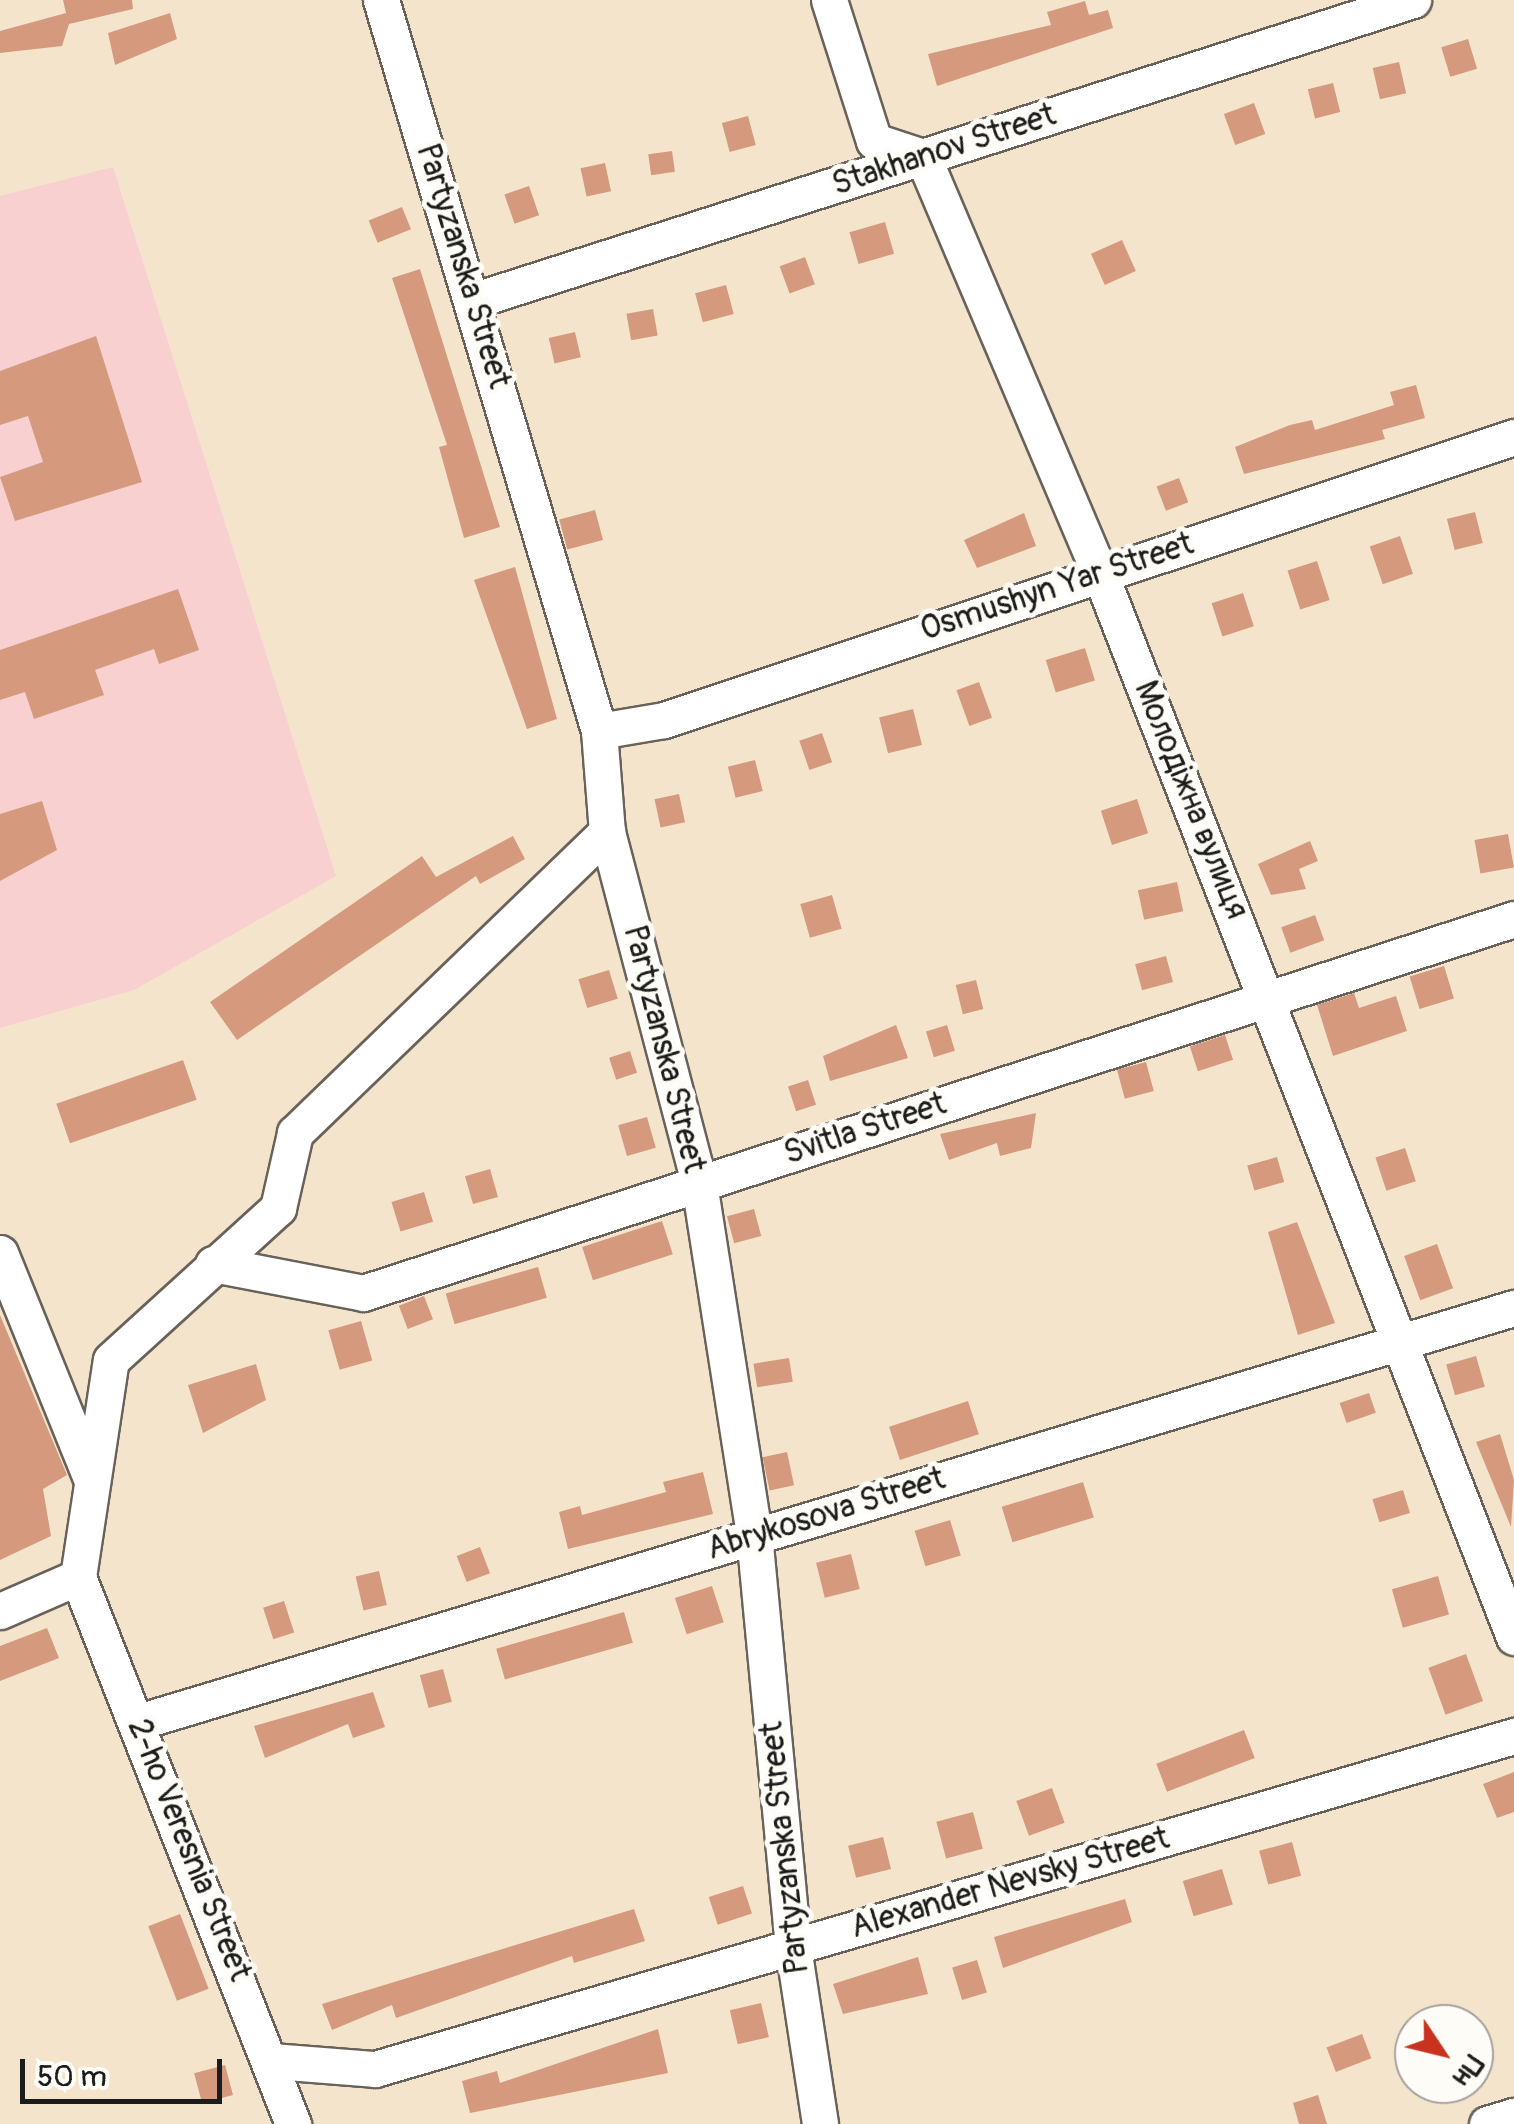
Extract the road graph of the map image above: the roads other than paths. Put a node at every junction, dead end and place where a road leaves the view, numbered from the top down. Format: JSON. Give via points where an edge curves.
{"nodes":[{"id":1,"x":381,"y":0,"type":"edge"},
{"id":2,"x":829,"y":0,"type":"edge"},
{"id":3,"x":1413,"y":0,"type":"edge"},
{"id":4,"x":924,"y":157,"type":"junction"},
{"id":5,"x":475,"y":300,"type":"junction"},
{"id":6,"x":1514,"y":438,"type":"edge"},
{"id":7,"x":1099,"y":572,"type":"junction"},
{"id":8,"x":599,"y":730,"type":"junction"},
{"id":9,"x":607,"y":832,"type":"junction"},
{"id":10,"x":1514,"y":919,"type":"edge"},
{"id":11,"x":1270,"y":996,"type":"junction"},
{"id":12,"x":699,"y":1183,"type":"junction"},
{"id":13,"x":0,"y":1253,"type":"edge"},
{"id":14,"x":212,"y":1264,"type":"junction"},
{"id":15,"x":1514,"y":1308,"type":"edge"},
{"id":16,"x":1396,"y":1345,"type":"junction"},
{"id":17,"x":92,"y":1482,"type":"junction"},
{"id":18,"x":754,"y":1534,"type":"junction"},
{"id":19,"x":78,"y":1577,"type":"junction"},
{"id":20,"x":0,"y":1611,"type":"edge"},
{"id":21,"x":1514,"y":1637,"type":"edge"},
{"id":22,"x":138,"y":1722,"type":"junction"},
{"id":23,"x":1514,"y":1736,"type":"edge"},
{"id":24,"x":793,"y":1947,"type":"junction"},
{"id":25,"x":273,"y":2061,"type":"junction"},
{"id":26,"x":1514,"y":2116,"type":"edge"},
{"id":27,"x":293,"y":2124,"type":"edge"},
{"id":28,"x":820,"y":2124,"type":"edge"},
{"id":29,"x":1486,"y":2124,"type":"edge"}],
"edges":[{"from":1,"to":5,"type":"street","name":"Partyzanska Street"},
{"from":2,"to":4,"type":"street","via":[[874,141]]},
{"from":3,"to":4,"type":"street","name":"Stakhanov Street"},
{"from":4,"to":5,"type":"street","name":"Stakhanov Street"},
{"from":4,"to":7,"type":"street","name":"Молодіжна вулиця"},
{"from":5,"to":8,"type":"street","name":"Partyzanska Street"},
{"from":6,"to":7,"type":"street","name":"Osmushyn Yar Street"},
{"from":7,"to":8,"type":"street","name":"Osmushyn Yar Street","via":[[664,720]]},
{"from":7,"to":11,"type":"street","name":"Молодіжна вулиця"},
{"from":8,"to":9,"type":"street","name":"Partyzanska Street"},
{"from":9,"to":12,"type":"street","name":"Partyzanska Street"},
{"from":9,"to":14,"type":"street","via":[[295,1133],[278,1208]]},
{"from":10,"to":11,"type":"street","name":"Svitla Street"},
{"from":11,"to":12,"type":"street","name":"Svitla Street"},
{"from":11,"to":16,"type":"street","name":"Молодіжна вулиця"},
{"from":12,"to":14,"type":"street","name":"Svitla Street","via":[[363,1293]]},
{"from":12,"to":18,"type":"street","name":"Partyzanska Street"},
{"from":13,"to":17,"type":"street"},
{"from":14,"to":17,"type":"street","via":[[110,1360]]},
{"from":15,"to":16,"type":"street","name":"Abrykosova Street"},
{"from":16,"to":18,"type":"street","name":"Abrykosova Street"},
{"from":16,"to":21,"type":"street","name":"Молодіжна вулиця"},
{"from":17,"to":19,"type":"street"},
{"from":18,"to":22,"type":"street","name":"Abrykosova Street"},
{"from":18,"to":24,"type":"street","name":"Partyzanska Street"},
{"from":19,"to":20,"type":"street"},
{"from":19,"to":22,"type":"street","name":"2-ho Veresnia Street"},
{"from":22,"to":25,"type":"street","name":"2-ho Veresnia Street"},
{"from":23,"to":24,"type":"street","name":"Alexander Nevsky Street"},
{"from":24,"to":25,"type":"street","name":"Alexander Nevsky Street","via":[[375,2069]]},
{"from":24,"to":28,"type":"street","name":"Partyzanska Street"},
{"from":25,"to":27,"type":"street","name":"2-ho Veresnia Street"},
{"from":26,"to":29,"type":"street"}]}
